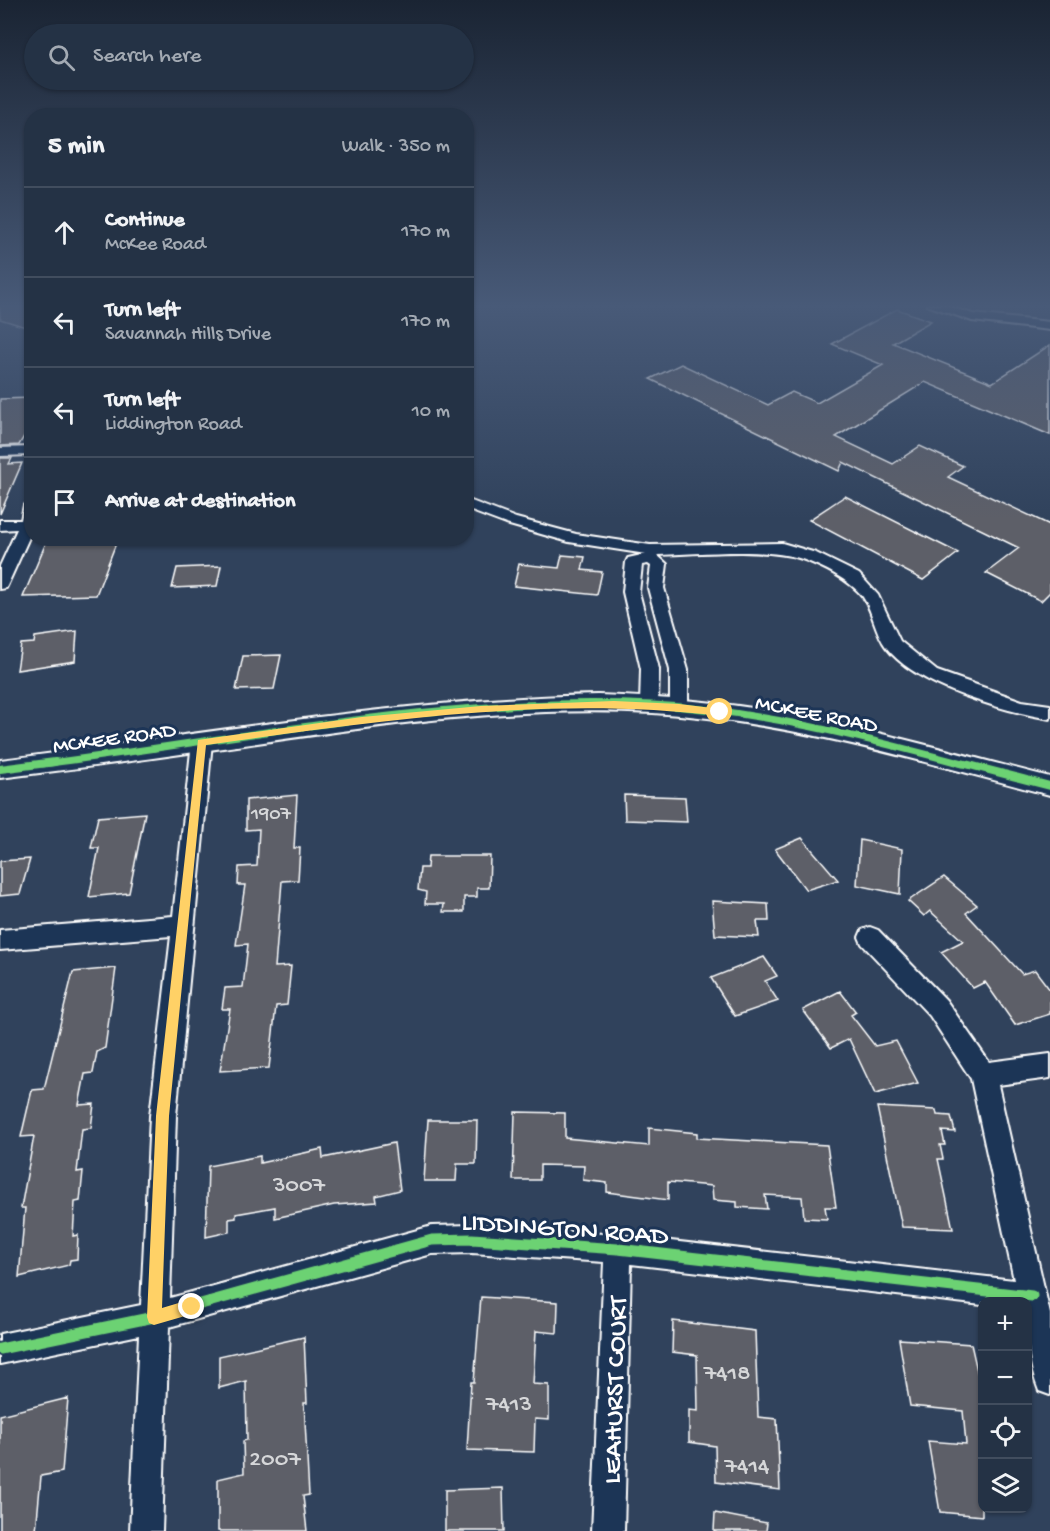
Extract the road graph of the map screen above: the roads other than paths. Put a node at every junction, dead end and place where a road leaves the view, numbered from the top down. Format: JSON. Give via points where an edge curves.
{"nodes":[{"id":1,"x":24,"y":451,"type":"edge"},
{"id":2,"x":0,"y":452,"type":"edge"},
{"id":3,"x":474,"y":506,"type":"edge"},
{"id":4,"x":24,"y":524,"type":"edge"},
{"id":5,"x":0,"y":525,"type":"edge"},
{"id":6,"x":24,"y":531,"type":"edge"},
{"id":7,"x":650,"y":554,"type":"junction"},
{"id":8,"x":0,"y":584,"type":"edge"},
{"id":9,"x":635,"y":614,"type":"junction"},
{"id":10,"x":663,"y":614,"type":"junction"},
{"id":11,"x":649,"y":705,"type":"junction"},
{"id":12,"x":679,"y":707,"type":"junction"},
{"id":13,"x":1050,"y":712,"type":"edge"},
{"id":14,"x":202,"y":742,"type":"junction"},
{"id":15,"x":0,"y":769,"type":"edge"},
{"id":16,"x":1050,"y":786,"type":"edge"},
{"id":17,"x":184,"y":925,"type":"junction"},
{"id":18,"x":870,"y":937,"type":"dead end"},
{"id":19,"x":0,"y":940,"type":"edge"},
{"id":20,"x":1050,"y":1066,"type":"edge"},
{"id":21,"x":983,"y":1076,"type":"junction"},
{"id":22,"x":618,"y":1249,"type":"junction"},
{"id":23,"x":1032,"y":1296,"type":"junction"},
{"id":24,"x":154,"y":1317,"type":"junction"},
{"id":25,"x":0,"y":1349,"type":"edge"},
{"id":26,"x":1050,"y":1380,"type":"edge"},
{"id":27,"x":146,"y":1531,"type":"edge"},
{"id":28,"x":608,"y":1531,"type":"edge"}],
"edges":[{"from":1,"to":2,"type":"street"},
{"from":3,"to":7,"type":"street","via":[[575,539]]},
{"from":4,"to":5,"type":"street"},
{"from":6,"to":8,"type":"street"},
{"from":7,"to":9,"type":"street","via":[[634,562],[631,592]]},
{"from":7,"to":10,"type":"street","via":[[659,564],[656,588]]},
{"from":7,"to":13,"type":"street","via":[[783,548],[810,556],[853,578],[870,595],[893,644],[931,675],[1020,707]]},
{"from":9,"to":10,"type":"street"},
{"from":9,"to":11,"type":"street","via":[[650,669]]},
{"from":10,"to":12,"type":"street","via":[[679,670]]},
{"from":11,"to":12,"type":"street","name":"MCKEE ROAD"},
{"from":11,"to":14,"type":"street","name":"MCKEE ROAD","via":[[466,710]]},
{"from":12,"to":16,"type":"street","name":"MCKEE ROAD","via":[[778,721]]},
{"from":14,"to":15,"type":"street","name":"MCKEE ROAD"},
{"from":14,"to":17,"type":"street"},
{"from":17,"to":19,"type":"street"},
{"from":17,"to":24,"type":"street","via":[[163,1116]]},
{"from":18,"to":21,"type":"street","via":[[938,1008]]},
{"from":20,"to":21,"type":"street"},
{"from":21,"to":23,"type":"street"},
{"from":22,"to":23,"type":"street","name":"LIDDINGTON ROAD"},
{"from":22,"to":24,"type":"street","name":"LIDDINGTON ROAD","via":[[432,1240]]},
{"from":22,"to":28,"type":"street","name":"LEAHURST COURT"},
{"from":23,"to":26,"type":"street"},
{"from":24,"to":25,"type":"street","name":"LIDDINGTON ROAD"},
{"from":24,"to":27,"type":"street"}]}
